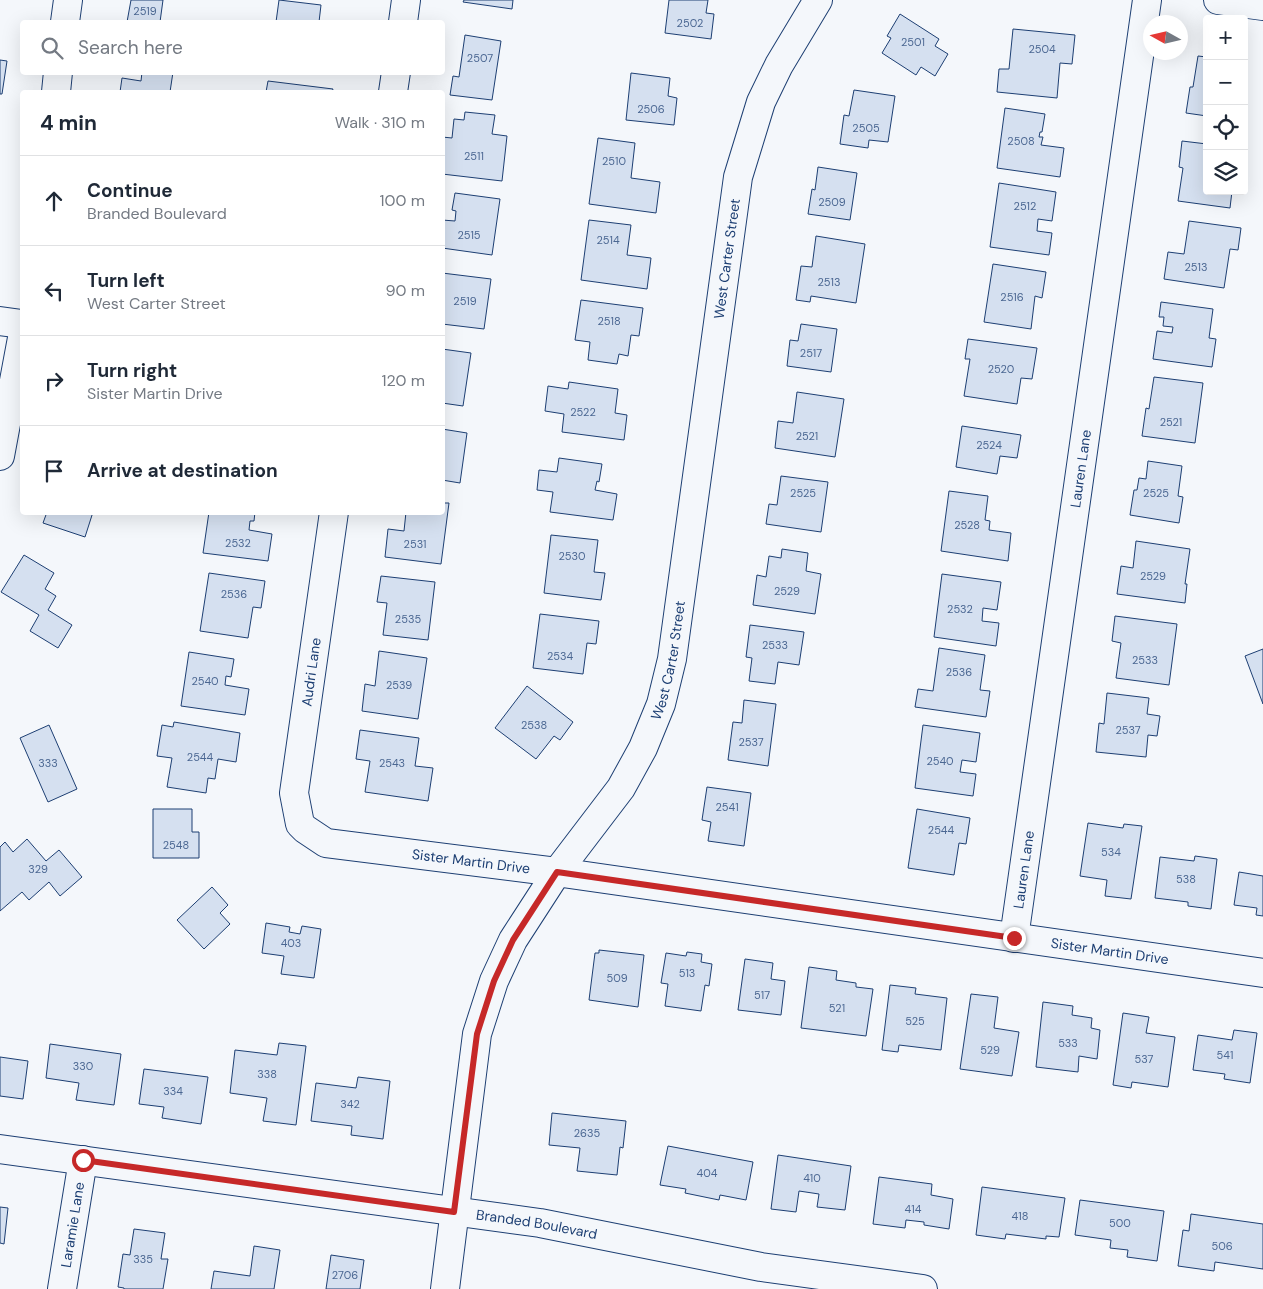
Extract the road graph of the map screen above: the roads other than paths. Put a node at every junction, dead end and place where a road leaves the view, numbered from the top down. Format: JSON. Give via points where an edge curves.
{"nodes":[{"id":1,"x":68,"y":0,"type":"edge"},
{"id":2,"x":406,"y":0,"type":"edge"},
{"id":3,"x":818,"y":0,"type":"edge"},
{"id":4,"x":1147,"y":0,"type":"edge"},
{"id":5,"x":1218,"y":0,"type":"edge"},
{"id":6,"x":1263,"y":6,"type":"edge"},
{"id":7,"x":65,"y":20,"type":"edge"},
{"id":8,"x":403,"y":20,"type":"edge"},
{"id":9,"x":58,"y":75,"type":"edge"},
{"id":10,"x":396,"y":75,"type":"edge"},
{"id":11,"x":56,"y":90,"type":"edge"},
{"id":12,"x":393,"y":90,"type":"edge"},
{"id":13,"x":0,"y":321,"type":"edge"},
{"id":14,"x":20,"y":324,"type":"edge"},
{"id":15,"x":20,"y":349,"type":"edge"},
{"id":16,"x":0,"y":456,"type":"edge"},
{"id":17,"x":334,"y":515,"type":"edge"},
{"id":18,"x":305,"y":830,"type":"joint"},
{"id":19,"x":557,"y":872,"type":"junction"},
{"id":20,"x":1014,"y":938,"type":"junction"},
{"id":21,"x":1263,"y":973,"type":"edge"},
{"id":22,"x":0,"y":1149,"type":"edge"},
{"id":23,"x":83,"y":1160,"type":"junction"},
{"id":24,"x":454,"y":1212,"type":"junction"},
{"id":25,"x":62,"y":1289,"type":"edge"},
{"id":26,"x":445,"y":1289,"type":"edge"},
{"id":27,"x":923,"y":1289,"type":"edge"}],
"edges":[{"from":1,"to":7,"type":"street"},
{"from":2,"to":8,"type":"street"},
{"from":3,"to":19,"type":"street","name":"West Carter Street","via":[[761,102],[738,176],[672,659],[661,704],[643,748],[621,788]]},
{"from":4,"to":20,"type":"street","name":"Lauren Lane"},
{"from":5,"to":6,"type":"street"},
{"from":9,"to":11,"type":"street"},
{"from":10,"to":12,"type":"street"},
{"from":13,"to":14,"type":"street"},
{"from":15,"to":16,"type":"street"},
{"from":17,"to":18,"type":"street","name":"Audri Lane","via":[[294,793],[300,824]]},
{"from":18,"to":19,"type":"street","name":"Sister Martin Drive","via":[[326,843]]},
{"from":19,"to":20,"type":"street","name":"Sister Martin Drive"},
{"from":19,"to":24,"type":"street","name":"West Carter Street","via":[[513,940],[494,981],[477,1034]]},
{"from":20,"to":21,"type":"street","name":"Sister Martin Drive"},
{"from":22,"to":23,"type":"street","name":"Branded Boulevard"},
{"from":23,"to":24,"type":"street","name":"Branded Boulevard"},
{"from":23,"to":25,"type":"street","name":"Laramie Lane"},
{"from":24,"to":26,"type":"street","name":"West Carter Street"},
{"from":24,"to":27,"type":"street","name":"Branded Boulevard","via":[[540,1223],[761,1266]]}]}
